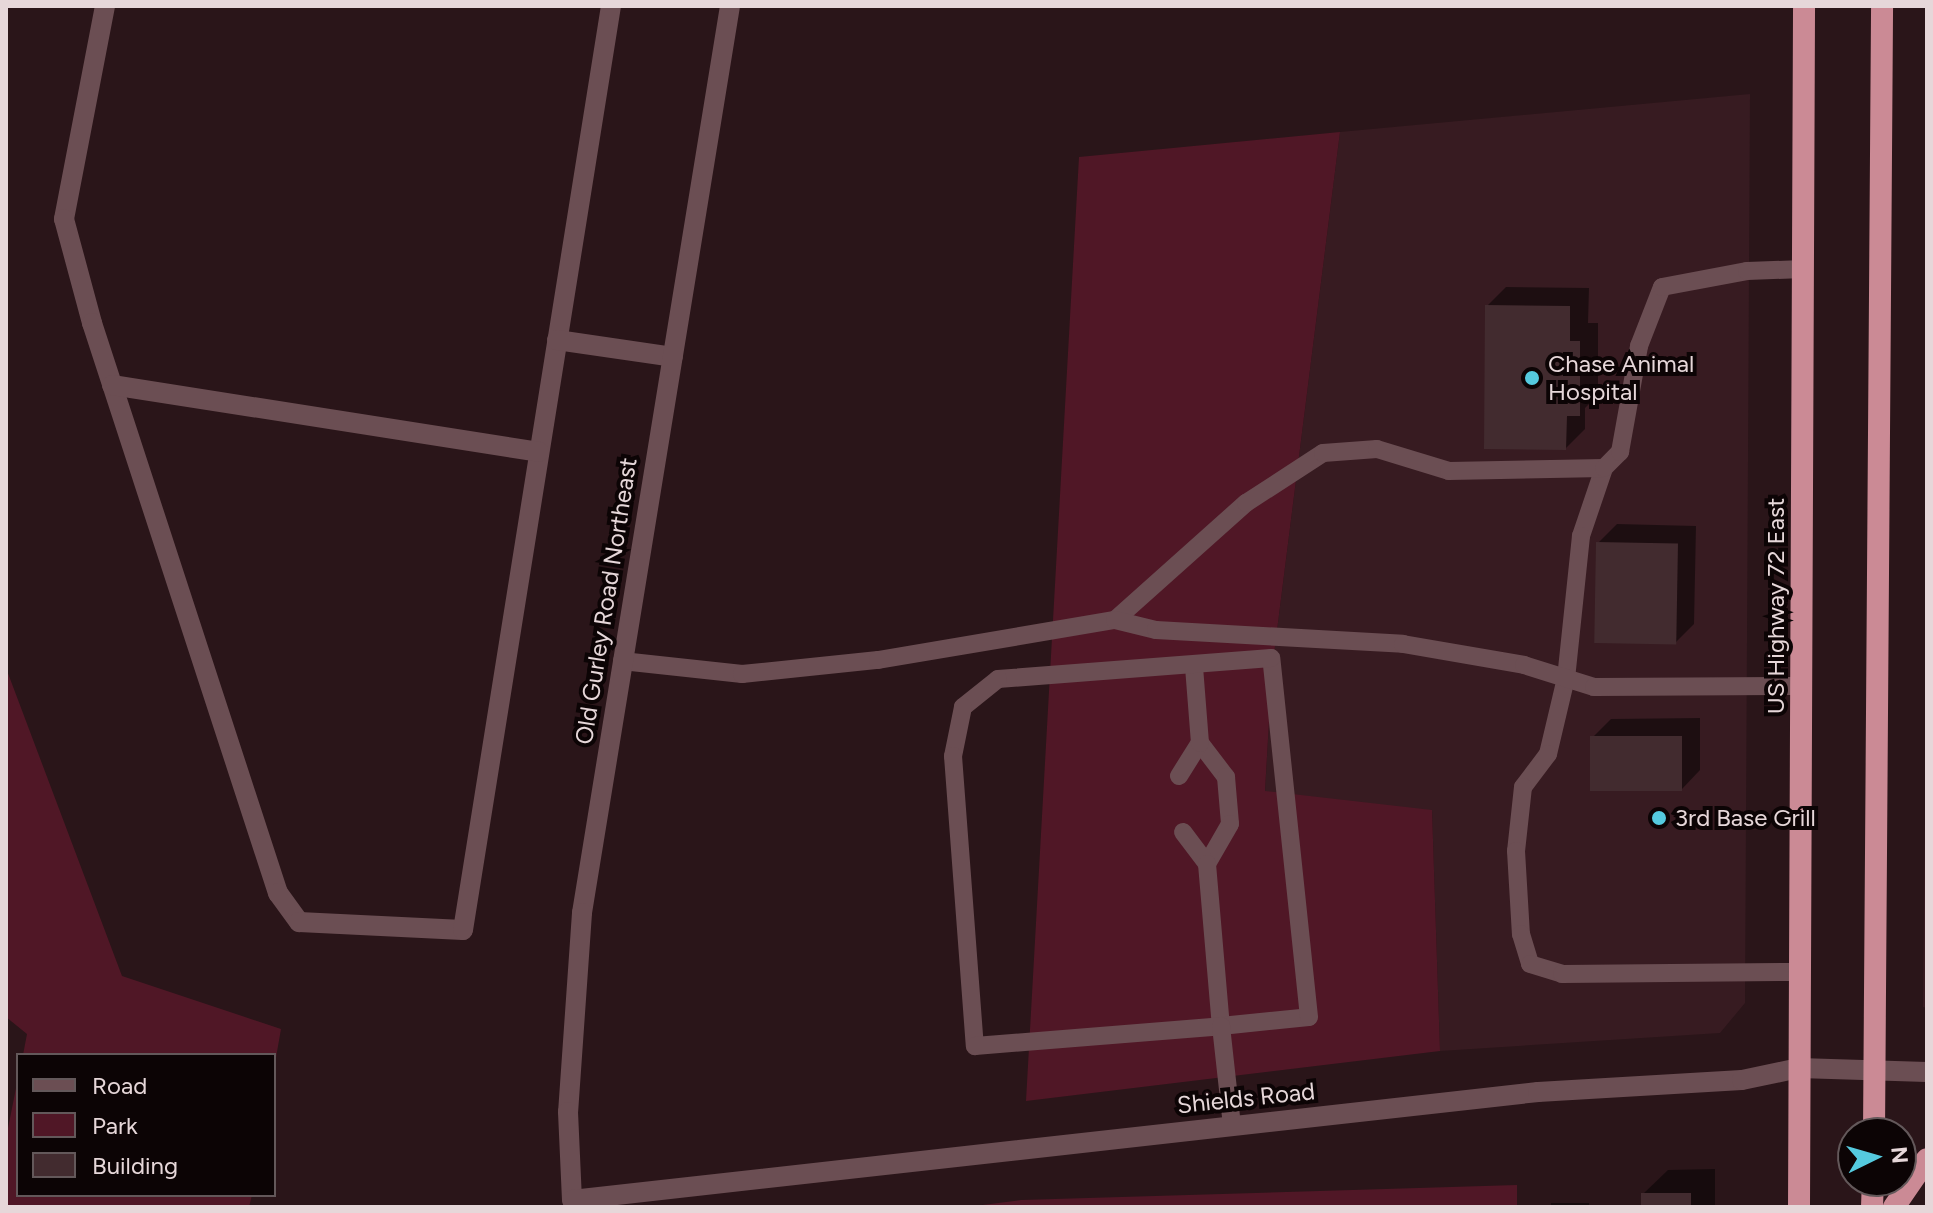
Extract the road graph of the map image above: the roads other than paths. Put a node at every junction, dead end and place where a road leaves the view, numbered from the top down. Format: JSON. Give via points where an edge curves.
{"nodes":[{"id":1,"x":105,"y":6,"type":"edge"},
{"id":2,"x":611,"y":6,"type":"edge"},
{"id":3,"x":730,"y":6,"type":"edge"},
{"id":4,"x":1804,"y":6,"type":"edge"},
{"id":5,"x":1882,"y":6,"type":"edge"},
{"id":6,"x":1803,"y":269,"type":"junction"},
{"id":7,"x":557,"y":340,"type":"junction"},
{"id":8,"x":673,"y":357,"type":"junction"},
{"id":9,"x":112,"y":385,"type":"junction"},
{"id":10,"x":539,"y":452,"type":"junction"},
{"id":11,"x":1604,"y":468,"type":"junction"},
{"id":12,"x":1115,"y":620,"type":"junction"},
{"id":13,"x":622,"y":661,"type":"junction"},
{"id":14,"x":1194,"y":667,"type":"junction"},
{"id":15,"x":1566,"y":678,"type":"junction"},
{"id":16,"x":1802,"y":686,"type":"junction"},
{"id":17,"x":1200,"y":743,"type":"junction"},
{"id":18,"x":1179,"y":776,"type":"dead end"},
{"id":19,"x":1183,"y":832,"type":"dead end"},
{"id":20,"x":1207,"y":864,"type":"junction"},
{"id":21,"x":1800,"y":972,"type":"junction"},
{"id":22,"x":1221,"y":1026,"type":"junction"},
{"id":23,"x":1799,"y":1068,"type":"junction"},
{"id":24,"x":1877,"y":1068,"type":"junction"},
{"id":25,"x":1927,"y":1072,"type":"edge"},
{"id":26,"x":1875,"y":1117,"type":"edge"},
{"id":27,"x":1232,"y":1125,"type":"junction"},
{"id":28,"x":1927,"y":1159,"type":"edge"},
{"id":29,"x":572,"y":1203,"type":"edge"},
{"id":30,"x":1799,"y":1207,"type":"edge"},
{"id":31,"x":1894,"y":1207,"type":"edge"}],
"edges":[{"from":1,"to":9,"type":"street","via":[[64,219]]},
{"from":2,"to":7,"type":"street"},
{"from":3,"to":8,"type":"street","name":"Old Gurley Road Northeast"},
{"from":4,"to":6,"type":"highway","name":"US Highway 72 East"},
{"from":5,"to":24,"type":"highway"},
{"from":6,"to":11,"type":"lane","via":[[1747,271],[1662,287],[1639,346],[1620,452]]},
{"from":6,"to":16,"type":"highway","name":"US Highway 72 East"},
{"from":7,"to":8,"type":"street"},
{"from":7,"to":10,"type":"street"},
{"from":8,"to":13,"type":"street","name":"Old Gurley Road Northeast"},
{"from":9,"to":10,"type":"street"},
{"from":9,"to":10,"type":"street","via":[[278,893],[299,922],[463,930]]},
{"from":11,"to":12,"type":"lane","via":[[1449,471],[1377,449],[1323,453],[1246,503]]},
{"from":11,"to":15,"type":"lane","via":[[1581,536]]},
{"from":12,"to":13,"type":"lane","via":[[878,660],[742,674]]},
{"from":12,"to":15,"type":"lane","via":[[1156,630],[1403,644],[1524,665]]},
{"from":13,"to":29,"type":"street","name":"Old Gurley Road Northeast","via":[[582,913],[568,1112]]},
{"from":14,"to":17,"type":"lane"},
{"from":14,"to":22,"type":"lane","via":[[1271,658],[1309,1017]]},
{"from":14,"to":22,"type":"lane","via":[[998,679],[963,707],[953,756],[975,1046]]},
{"from":15,"to":16,"type":"lane","via":[[1594,687],[1662,690]]},
{"from":15,"to":21,"type":"lane","via":[[1548,754],[1523,787],[1516,851],[1521,934],[1530,964],[1562,974]]},
{"from":16,"to":21,"type":"highway","name":"US Highway 72 East"},
{"from":17,"to":18,"type":"lane"},
{"from":17,"to":20,"type":"lane","via":[[1226,777],[1230,824]]},
{"from":19,"to":20,"type":"lane"},
{"from":20,"to":22,"type":"lane"},
{"from":21,"to":23,"type":"highway","name":"US Highway 72 East"},
{"from":22,"to":27,"type":"lane"},
{"from":23,"to":24,"type":"street","name":"Shields Road"},
{"from":23,"to":27,"type":"street","name":"Shields Road","via":[[1742,1080],[1538,1092]]},
{"from":23,"to":30,"type":"highway","name":"US Highway 72 East"},
{"from":24,"to":25,"type":"street","name":"Shields Road"},
{"from":24,"to":26,"type":"highway"},
{"from":27,"to":29,"type":"street","name":"Shields Road"},
{"from":28,"to":31,"type":"highway"}]}
